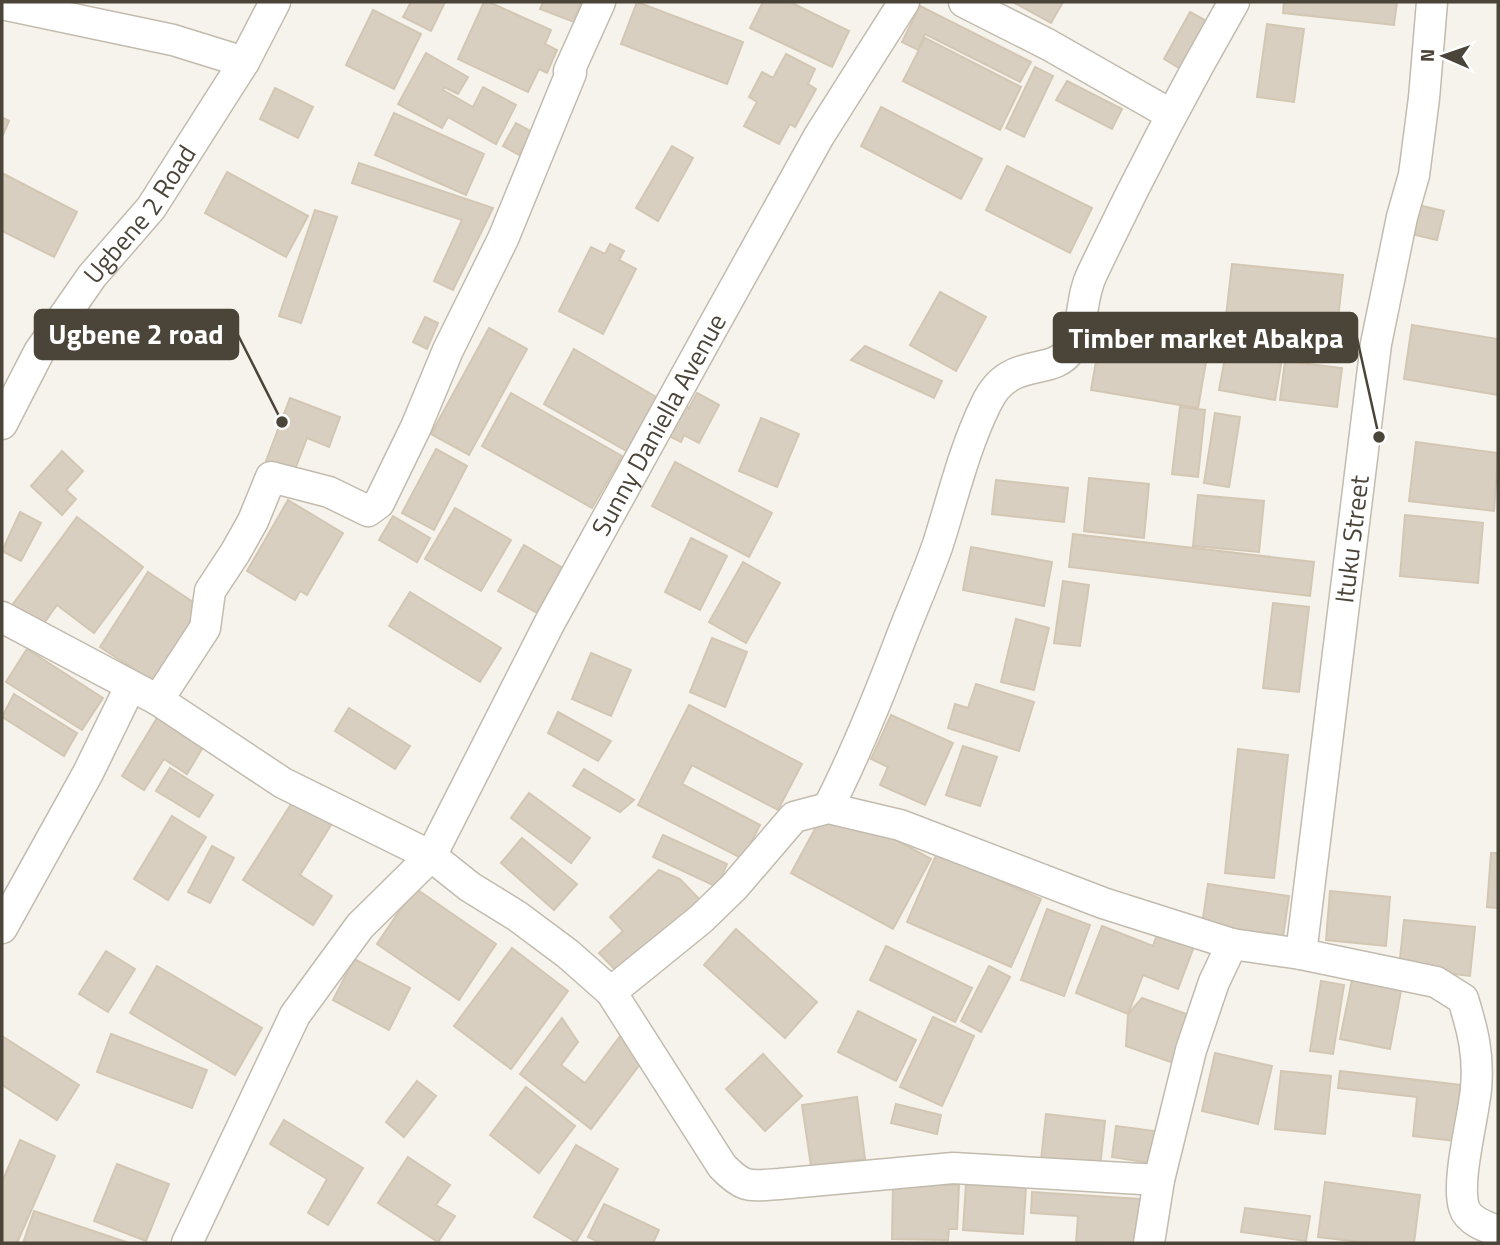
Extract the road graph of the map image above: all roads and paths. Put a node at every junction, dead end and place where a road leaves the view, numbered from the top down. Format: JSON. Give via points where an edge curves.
{"nodes":[{"id":1,"x":275,"y":2,"type":"edge"},
{"id":2,"x":600,"y":2,"type":"edge"},
{"id":3,"x":904,"y":2,"type":"edge"},
{"id":4,"x":964,"y":2,"type":"edge"},
{"id":5,"x":1234,"y":2,"type":"edge"},
{"id":6,"x":1432,"y":2,"type":"edge"},
{"id":7,"x":2,"y":4,"type":"edge"},
{"id":8,"x":244,"y":62,"type":"junction"},
{"id":9,"x":1170,"y":114,"type":"junction"},
{"id":10,"x":2,"y":424,"type":"edge"},
{"id":11,"x":2,"y":617,"type":"edge"},
{"id":12,"x":130,"y":687,"type":"junction"},
{"id":13,"x":158,"y":700,"type":"junction"},
{"id":14,"x":828,"y":808,"type":"junction"},
{"id":15,"x":431,"y":856,"type":"junction"},
{"id":16,"x":2,"y":928,"type":"edge"},
{"id":17,"x":1231,"y":944,"type":"junction"},
{"id":18,"x":1301,"y":954,"type":"junction"},
{"id":19,"x":611,"y":992,"type":"junction"},
{"id":20,"x":1159,"y":1180,"type":"junction"},
{"id":21,"x":1498,"y":1231,"type":"edge"},
{"id":22,"x":187,"y":1243,"type":"edge"},
{"id":23,"x":1149,"y":1243,"type":"edge"}],
"edges":[{"from":1,"to":8,"type":"street","name":"Ugbene 2 Road"},
{"from":2,"to":13,"type":"street","via":[[503,239],[379,503],[368,511],[329,492],[271,477],[247,531],[210,591],[205,628]]},
{"from":3,"to":15,"type":"street","name":"Sunny Daniella Avenue","via":[[819,136],[710,331],[550,622]]},
{"from":4,"to":9,"type":"street"},
{"from":5,"to":9,"type":"street"},
{"from":6,"to":18,"type":"street","name":"Ituku Street","via":[[1414,175],[1377,344]]},
{"from":7,"to":8,"type":"street","via":[[173,40]]},
{"from":8,"to":10,"type":"street","name":"Ugbene 2 Road","via":[[151,208],[92,276],[39,352]]},
{"from":9,"to":14,"type":"street","via":[[1088,282],[1080,330],[1069,352],[1056,363],[1012,374],[987,400],[896,652]]},
{"from":11,"to":12,"type":"street"},
{"from":12,"to":13,"type":"street"},
{"from":12,"to":16,"type":"street"},
{"from":13,"to":15,"type":"street","via":[[283,783]]},
{"from":14,"to":17,"type":"street","via":[[900,825],[1103,902]]},
{"from":14,"to":19,"type":"street","via":[[794,817],[701,919]]},
{"from":15,"to":19,"type":"street","via":[[568,954]]},
{"from":15,"to":22,"type":"street","name":"Sunny Daniella Avenue","via":[[360,926],[295,1015]]},
{"from":17,"to":18,"type":"street"},
{"from":17,"to":20,"type":"street","via":[[1200,1019]]},
{"from":18,"to":21,"type":"street","via":[[1436,982],[1463,999],[1477,1052],[1461,1191],[1465,1211],[1481,1225]]},
{"from":19,"to":20,"type":"street","via":[[723,1166],[738,1182],[779,1184],[953,1168]]},
{"from":20,"to":23,"type":"street"}]}
